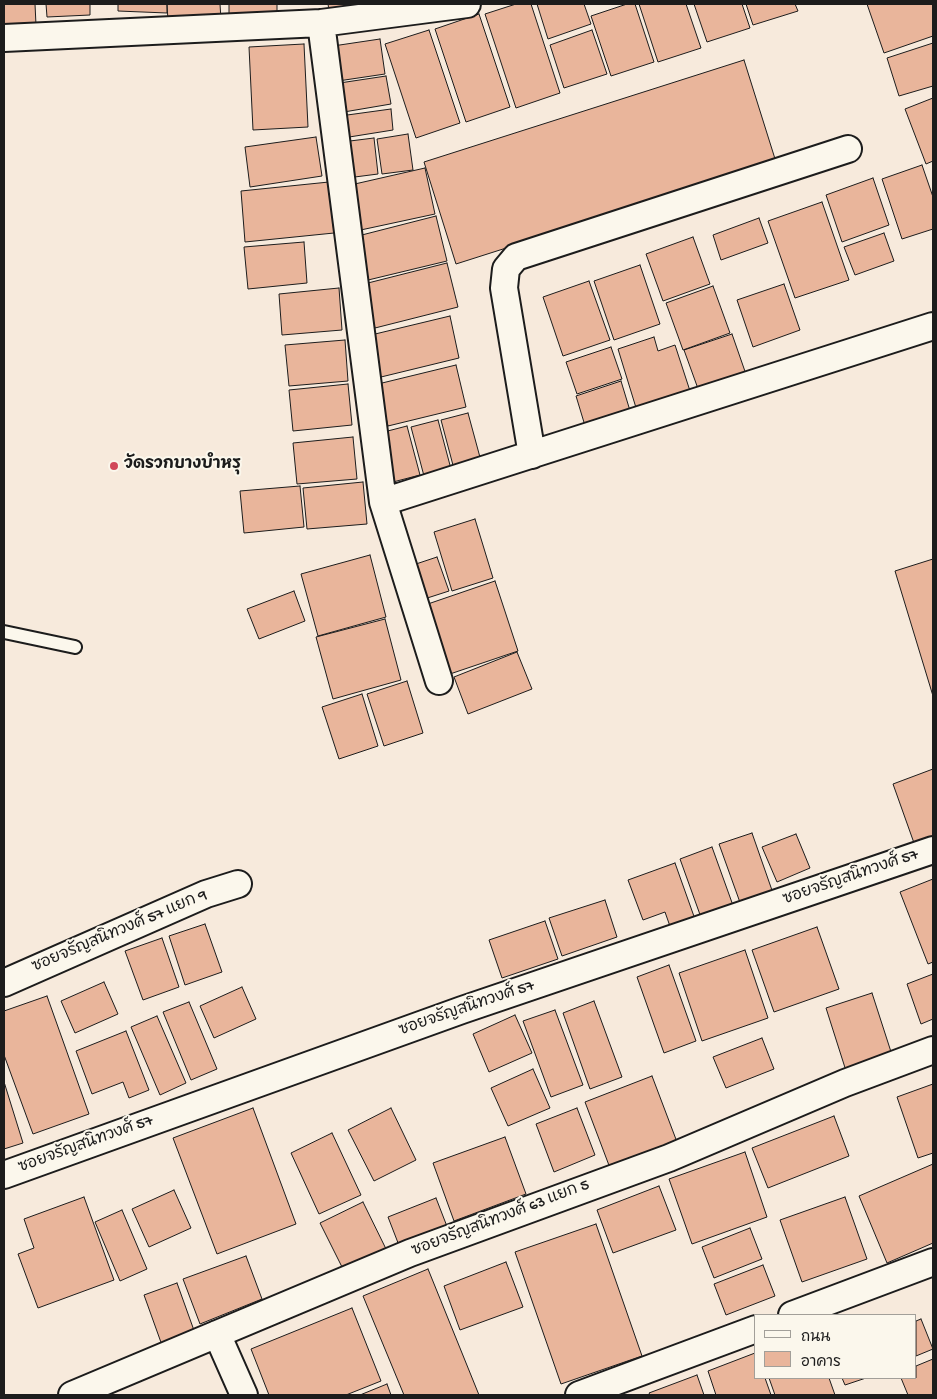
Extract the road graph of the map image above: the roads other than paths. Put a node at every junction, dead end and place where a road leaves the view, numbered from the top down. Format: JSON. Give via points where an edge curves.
{"nodes":[{"id":1,"x":467,"y":4,"type":"edge"},
{"id":2,"x":321,"y":23,"type":"junction"},
{"id":3,"x":4,"y":38,"type":"edge"},
{"id":4,"x":848,"y":149,"type":"dead end"},
{"id":5,"x":933,"y":326,"type":"edge"},
{"id":6,"x":532,"y":455,"type":"junction"},
{"id":7,"x":384,"y":502,"type":"junction"},
{"id":8,"x":4,"y":632,"type":"edge"},
{"id":9,"x":75,"y":647,"type":"dead end"},
{"id":10,"x":439,"y":681,"type":"dead end"},
{"id":11,"x":933,"y":850,"type":"edge"},
{"id":12,"x":238,"y":884,"type":"dead end"},
{"id":13,"x":4,"y":983,"type":"edge"},
{"id":14,"x":933,"y":1050,"type":"edge"},
{"id":15,"x":4,"y":1175,"type":"edge"},
{"id":16,"x":933,"y":1262,"type":"edge"},
{"id":17,"x":795,"y":1314,"type":"edge"},
{"id":18,"x":754,"y":1330,"type":"edge"},
{"id":19,"x":217,"y":1334,"type":"junction"},
{"id":20,"x":72,"y":1395,"type":"edge"},
{"id":21,"x":244,"y":1395,"type":"edge"},
{"id":22,"x":579,"y":1395,"type":"edge"}],
"edges":[{"from":1,"to":2,"type":"street"},
{"from":2,"to":3,"type":"street"},
{"from":2,"to":7,"type":"street"},
{"from":4,"to":6,"type":"street","via":[[516,257],[506,268],[504,288]]},
{"from":5,"to":6,"type":"street"},
{"from":6,"to":7,"type":"street"},
{"from":7,"to":10,"type":"street"},
{"from":8,"to":9,"type":"lane"},
{"from":11,"to":15,"type":"street","name":"ซอยจรัญสนิทวงศ์ 57","via":[[462,1010]]},
{"from":12,"to":13,"type":"street","name":"ซอยจรัญสนิทวงศ์ 57 แยก 9","via":[[206,894]]},
{"from":14,"to":19,"type":"street","name":"ซอยจรัญสนิทวงศ์ 63 แยก 5","via":[[845,1083],[669,1158],[410,1253]]},
{"from":16,"to":17,"type":"street"},
{"from":18,"to":22,"type":"street"},
{"from":19,"to":20,"type":"street","name":"ซอยจรัญสนิทวงศ์ 63 แยก 5"},
{"from":19,"to":21,"type":"street"}]}
